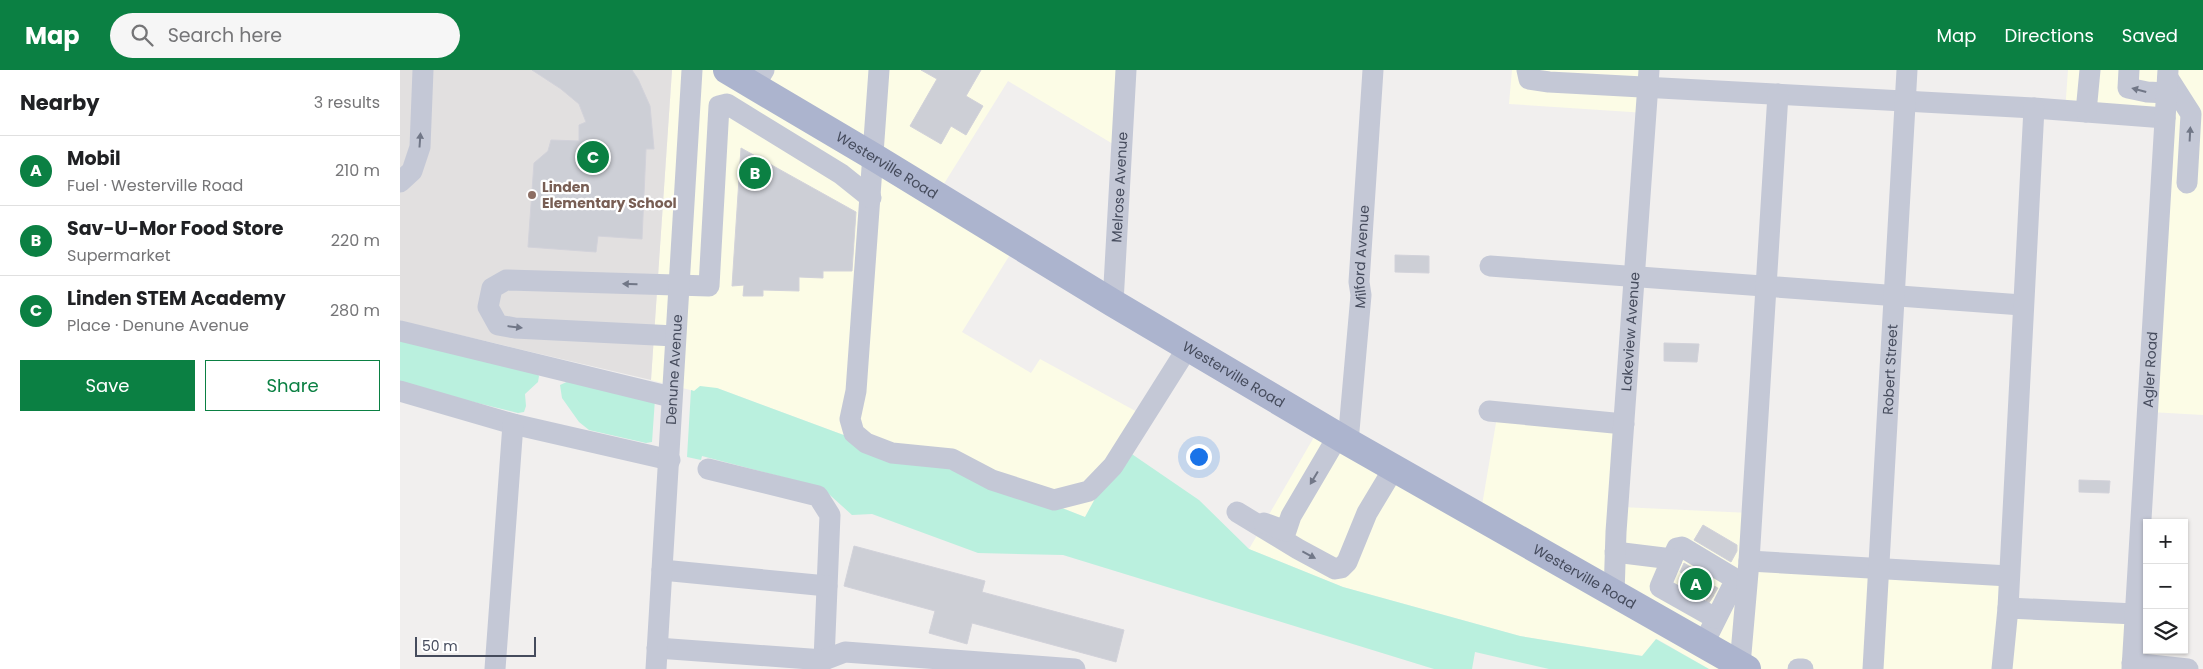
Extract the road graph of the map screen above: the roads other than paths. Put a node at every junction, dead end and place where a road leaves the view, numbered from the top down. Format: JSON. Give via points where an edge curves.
{"nodes":[{"id":1,"x":423,"y":70,"type":"edge"},
{"id":2,"x":692,"y":70,"type":"edge"},
{"id":3,"x":727,"y":70,"type":"edge"},
{"id":4,"x":879,"y":70,"type":"edge"},
{"id":5,"x":1126,"y":70,"type":"edge"},
{"id":6,"x":1373,"y":70,"type":"edge"},
{"id":7,"x":1527,"y":70,"type":"edge"},
{"id":8,"x":1907,"y":70,"type":"edge"},
{"id":9,"x":2090,"y":70,"type":"edge"},
{"id":10,"x":2129,"y":70,"type":"edge"},
{"id":11,"x":759,"y":78,"type":"edge"},
{"id":12,"x":1610,"y":78,"type":"edge"},
{"id":13,"x":1649,"y":78,"type":"edge"},
{"id":14,"x":2168,"y":80,"type":"edge"},
{"id":15,"x":1778,"y":94,"type":"junction"},
{"id":16,"x":1905,"y":101,"type":"junction"},
{"id":17,"x":2034,"y":108,"type":"junction"},
{"id":18,"x":2086,"y":112,"type":"junction"},
{"id":19,"x":801,"y":114,"type":"junction"},
{"id":20,"x":2165,"y":118,"type":"junction"},
{"id":21,"x":786,"y":140,"type":"junction"},
{"id":22,"x":865,"y":152,"type":"junction"},
{"id":23,"x":842,"y":174,"type":"junction"},
{"id":24,"x":2162,"y":181,"type":"junction"},
{"id":25,"x":400,"y":182,"type":"edge"},
{"id":26,"x":2195,"y":183,"type":"edge"},
{"id":27,"x":871,"y":198,"type":"junction"},
{"id":28,"x":1490,"y":266,"type":"dead end"},
{"id":29,"x":1634,"y":277,"type":"junction"},
{"id":30,"x":678,"y":285,"type":"junction"},
{"id":31,"x":1765,"y":287,"type":"junction"},
{"id":32,"x":1894,"y":296,"type":"junction"},
{"id":33,"x":1113,"y":303,"type":"junction"},
{"id":34,"x":2022,"y":305,"type":"junction"},
{"id":35,"x":400,"y":331,"type":"edge"},
{"id":36,"x":675,"y":336,"type":"junction"},
{"id":37,"x":1188,"y":346,"type":"junction"},
{"id":38,"x":400,"y":391,"type":"edge"},
{"id":39,"x":671,"y":397,"type":"junction"},
{"id":40,"x":1489,"y":411,"type":"dead end"},
{"id":41,"x":514,"y":424,"type":"junction"},
{"id":42,"x":1624,"y":424,"type":"junction"},
{"id":43,"x":1343,"y":438,"type":"junction"},
{"id":44,"x":670,"y":460,"type":"junction"},
{"id":45,"x":1394,"y":468,"type":"junction"},
{"id":46,"x":708,"y":469,"type":"dead end"},
{"id":47,"x":1615,"y":552,"type":"junction"},
{"id":48,"x":1749,"y":561,"type":"junction"},
{"id":49,"x":1878,"y":569,"type":"junction"},
{"id":50,"x":662,"y":570,"type":"junction"},
{"id":51,"x":1671,"y":573,"type":"junction"},
{"id":52,"x":2009,"y":576,"type":"junction"},
{"id":53,"x":827,"y":586,"type":"junction"},
{"id":54,"x":1614,"y":595,"type":"junction"},
{"id":55,"x":1717,"y":606,"type":"junction"},
{"id":56,"x":2008,"y":608,"type":"junction"},
{"id":57,"x":1648,"y":614,"type":"junction"},
{"id":58,"x":2135,"y":614,"type":"junction"},
{"id":59,"x":1703,"y":645,"type":"junction"},
{"id":60,"x":657,"y":659,"type":"edge"},
{"id":61,"x":824,"y":660,"type":"junction"},
{"id":62,"x":2132,"y":666,"type":"edge"},
{"id":63,"x":1744,"y":667,"type":"edge"},
{"id":64,"x":495,"y":669,"type":"edge"},
{"id":65,"x":1074,"y":669,"type":"edge"},
{"id":66,"x":1798,"y":669,"type":"edge"},
{"id":67,"x":1803,"y":669,"type":"edge"},
{"id":68,"x":1873,"y":669,"type":"edge"},
{"id":69,"x":2002,"y":669,"type":"edge"},
{"id":70,"x":2188,"y":669,"type":"edge"}],
"edges":[{"from":25,"to":1,"type":"street","one_way":true,"via":[[412,171],[420,147]]},
{"from":2,"to":30,"type":"street","name":"Denune Avenue"},
{"from":3,"to":11,"type":"main road","name":"Westerville Road"},
{"from":4,"to":22,"type":"street"},
{"from":5,"to":33,"type":"street","name":"Melrose Avenue"},
{"from":6,"to":43,"type":"street","name":"Milford Avenue","via":[[1358,282],[1361,295]]},
{"from":7,"to":12,"type":"street","via":[[1529,79],[1539,81]]},
{"from":8,"to":16,"type":"street","name":"Robert Street"},
{"from":9,"to":18,"type":"street"},
{"from":14,"to":10,"type":"street","one_way":true,"via":[[2147,92],[2128,88]]},
{"from":11,"to":19,"type":"main road","name":"Westerville Road"},
{"from":12,"to":13,"type":"street"},
{"from":13,"to":15,"type":"street"},
{"from":13,"to":29,"type":"street","name":"Lakeview Avenue"},
{"from":14,"to":20,"type":"street","name":"Agler Road"},
{"from":26,"to":14,"type":"street","one_way":true,"via":[[2191,114]]},
{"from":15,"to":16,"type":"street"},
{"from":15,"to":31,"type":"street"},
{"from":16,"to":17,"type":"street"},
{"from":16,"to":32,"type":"street","name":"Robert Street"},
{"from":17,"to":18,"type":"street"},
{"from":17,"to":34,"type":"street"},
{"from":18,"to":20,"type":"street"},
{"from":19,"to":21,"type":"street"},
{"from":19,"to":22,"type":"main road","name":"Westerville Road"},
{"from":20,"to":24,"type":"street","name":"Agler Road"},
{"from":21,"to":23,"type":"street"},
{"from":21,"to":30,"type":"street","via":[[727,104],[719,106],[709,286]]},
{"from":22,"to":23,"type":"street"},
{"from":22,"to":27,"type":"street"},
{"from":22,"to":33,"type":"main road","name":"Westerville Road"},
{"from":23,"to":27,"type":"street"},
{"from":24,"to":26,"type":"street"},
{"from":24,"to":58,"type":"street","name":"Agler Road"},
{"from":27,"to":37,"type":"street","via":[[856,391],[850,419],[854,433],[866,443],[892,452],[952,458],[992,480],[1054,500],[1089,491],[1113,466]]},
{"from":28,"to":29,"type":"street"},
{"from":29,"to":31,"type":"street"},
{"from":29,"to":42,"type":"street","name":"Lakeview Avenue"},
{"from":30,"to":36,"type":"street","name":"Denune Avenue"},
{"from":30,"to":36,"type":"street","one_way":true,"via":[[506,280],[492,288],[488,307],[498,325],[515,328]]},
{"from":31,"to":32,"type":"street"},
{"from":31,"to":48,"type":"street"},
{"from":32,"to":34,"type":"street"},
{"from":32,"to":49,"type":"street","name":"Robert Street"},
{"from":33,"to":37,"type":"main road","name":"Westerville Road"},
{"from":34,"to":52,"type":"street"},
{"from":35,"to":39,"type":"street"},
{"from":36,"to":39,"type":"street","name":"Denune Avenue"},
{"from":37,"to":43,"type":"main road","name":"Westerville Road"},
{"from":38,"to":41,"type":"street"},
{"from":39,"to":44,"type":"street","name":"Denune Avenue"},
{"from":40,"to":42,"type":"street"},
{"from":41,"to":44,"type":"street"},
{"from":41,"to":64,"type":"street"},
{"from":42,"to":47,"type":"street","name":"Lakeview Avenue"},
{"from":43,"to":45,"type":"main road","name":"Westerville Road"},
{"from":43,"to":45,"type":"street","one_way":true,"via":[[1291,516],[1286,531],[1237,512],[1335,569],[1341,568],[1347,562],[1367,513]]},
{"from":44,"to":50,"type":"street","name":"Denune Avenue"},
{"from":45,"to":54,"type":"main road","name":"Westerville Road"},
{"from":46,"to":53,"type":"street","via":[[818,496],[830,516]]},
{"from":47,"to":51,"type":"street"},
{"from":47,"to":54,"type":"street","name":"Lakeview Avenue"},
{"from":48,"to":49,"type":"street"},
{"from":48,"to":63,"type":"street"},
{"from":49,"to":52,"type":"street"},
{"from":49,"to":68,"type":"street","name":"Robert Street"},
{"from":50,"to":53,"type":"street"},
{"from":50,"to":60,"type":"street","name":"Denune Avenue"},
{"from":51,"to":55,"type":"street"},
{"from":51,"to":55,"type":"street","via":[[1677,548],[1682,546],[1732,577],[1734,583]]},
{"from":51,"to":57,"type":"street"},
{"from":52,"to":56,"type":"street"},
{"from":53,"to":61,"type":"street"},
{"from":54,"to":57,"type":"main road","name":"Westerville Road"},
{"from":55,"to":59,"type":"street"},
{"from":56,"to":58,"type":"street"},
{"from":56,"to":69,"type":"street"},
{"from":57,"to":59,"type":"main road","name":"Westerville Road"},
{"from":58,"to":62,"type":"street","name":"Agler Road"},
{"from":59,"to":63,"type":"main road","name":"Westerville Road"},
{"from":60,"to":61,"type":"street"},
{"from":61,"to":65,"type":"street","via":[[845,652]]},
{"from":62,"to":70,"type":"street"},
{"from":66,"to":67,"type":"street"}]}
